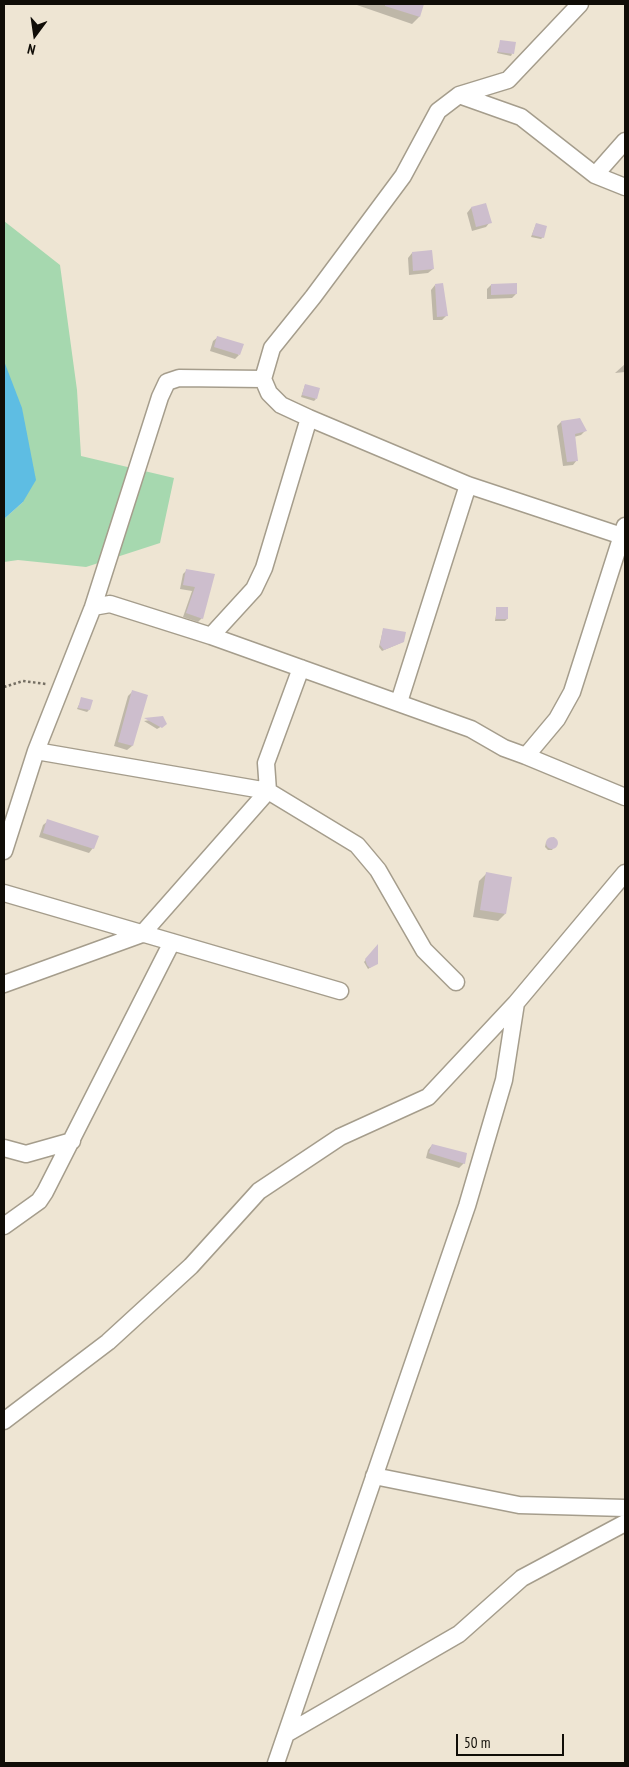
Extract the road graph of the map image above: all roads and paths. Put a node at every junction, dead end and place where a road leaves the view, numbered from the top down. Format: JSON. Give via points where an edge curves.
{"nodes":[{"id":1,"x":580,"y":4,"type":"edge"},
{"id":2,"x":459,"y":95,"type":"junction"},
{"id":3,"x":625,"y":141,"type":"edge"},
{"id":4,"x":595,"y":175,"type":"junction"},
{"id":5,"x":625,"y":187,"type":"edge"},
{"id":6,"x":263,"y":379,"type":"junction"},
{"id":7,"x":309,"y":418,"type":"junction"},
{"id":8,"x":468,"y":485,"type":"junction"},
{"id":9,"x":624,"y":533,"type":"edge"},
{"id":10,"x":93,"y":607,"type":"junction"},
{"id":11,"x":210,"y":636,"type":"junction"},
{"id":12,"x":301,"y":668,"type":"junction"},
{"id":13,"x":62,"y":686,"type":"junction"},
{"id":14,"x":4,"y":687,"type":"edge"},
{"id":15,"x":399,"y":702,"type":"junction"},
{"id":16,"x":36,"y":751,"type":"junction"},
{"id":17,"x":526,"y":756,"type":"junction"},
{"id":18,"x":268,"y":791,"type":"junction"},
{"id":19,"x":625,"y":797,"type":"edge"},
{"id":20,"x":4,"y":850,"type":"edge"},
{"id":21,"x":625,"y":873,"type":"edge"},
{"id":22,"x":4,"y":893,"type":"edge"},
{"id":23,"x":142,"y":934,"type":"junction"},
{"id":24,"x":172,"y":942,"type":"junction"},
{"id":25,"x":456,"y":982,"type":"dead end"},
{"id":26,"x":4,"y":984,"type":"edge"},
{"id":27,"x":340,"y":991,"type":"dead end"},
{"id":28,"x":516,"y":1003,"type":"junction"},
{"id":29,"x":72,"y":1141,"type":"junction"},
{"id":30,"x":4,"y":1148,"type":"edge"},
{"id":31,"x":4,"y":1226,"type":"edge"},
{"id":32,"x":4,"y":1421,"type":"edge"},
{"id":33,"x":374,"y":1476,"type":"junction"},
{"id":34,"x":625,"y":1508,"type":"edge"},
{"id":35,"x":625,"y":1522,"type":"edge"},
{"id":36,"x":286,"y":1734,"type":"junction"},
{"id":37,"x":276,"y":1763,"type":"edge"}],
"edges":[{"from":1,"to":2,"type":"street","via":[[508,80]]},
{"from":2,"to":4,"type":"street","via":[[522,117]]},
{"from":2,"to":6,"type":"street","via":[[438,111],[403,176],[272,348]]},
{"from":3,"to":4,"type":"street"},
{"from":4,"to":5,"type":"street"},
{"from":6,"to":7,"type":"street","via":[[270,393],[282,405]]},
{"from":6,"to":10,"type":"street","via":[[179,378],[167,382]]},
{"from":7,"to":8,"type":"street"},
{"from":7,"to":11,"type":"street","via":[[264,568],[254,589]]},
{"from":8,"to":9,"type":"street"},
{"from":8,"to":15,"type":"street"},
{"from":9,"to":17,"type":"street","via":[[572,692],[557,719]]},
{"from":10,"to":11,"type":"street","via":[[110,604]]},
{"from":10,"to":13,"type":"street"},
{"from":11,"to":12,"type":"street"},
{"from":12,"to":15,"type":"street"},
{"from":12,"to":18,"type":"street","via":[[266,763]]},
{"from":13,"to":14,"type":"path","via":[[23,681]]},
{"from":13,"to":16,"type":"street"},
{"from":15,"to":17,"type":"street","via":[[471,729],[504,748]]},
{"from":16,"to":18,"type":"street"},
{"from":16,"to":20,"type":"street"},
{"from":17,"to":19,"type":"street"},
{"from":18,"to":23,"type":"street"},
{"from":18,"to":25,"type":"street","via":[[357,845],[378,870],[424,950]]},
{"from":21,"to":28,"type":"street"},
{"from":22,"to":23,"type":"street"},
{"from":23,"to":24,"type":"street"},
{"from":23,"to":26,"type":"street"},
{"from":24,"to":27,"type":"street"},
{"from":24,"to":29,"type":"street"},
{"from":28,"to":32,"type":"street","via":[[428,1097],[340,1137],[259,1191],[191,1266],[115,1335]]},
{"from":28,"to":33,"type":"street","via":[[504,1080],[469,1197]]},
{"from":29,"to":30,"type":"street","via":[[26,1154]]},
{"from":29,"to":31,"type":"street","via":[[39,1201]]},
{"from":33,"to":34,"type":"street","via":[[519,1506]]},
{"from":33,"to":36,"type":"street"},
{"from":35,"to":36,"type":"street","via":[[522,1578],[460,1634]]},
{"from":36,"to":37,"type":"street"}]}
